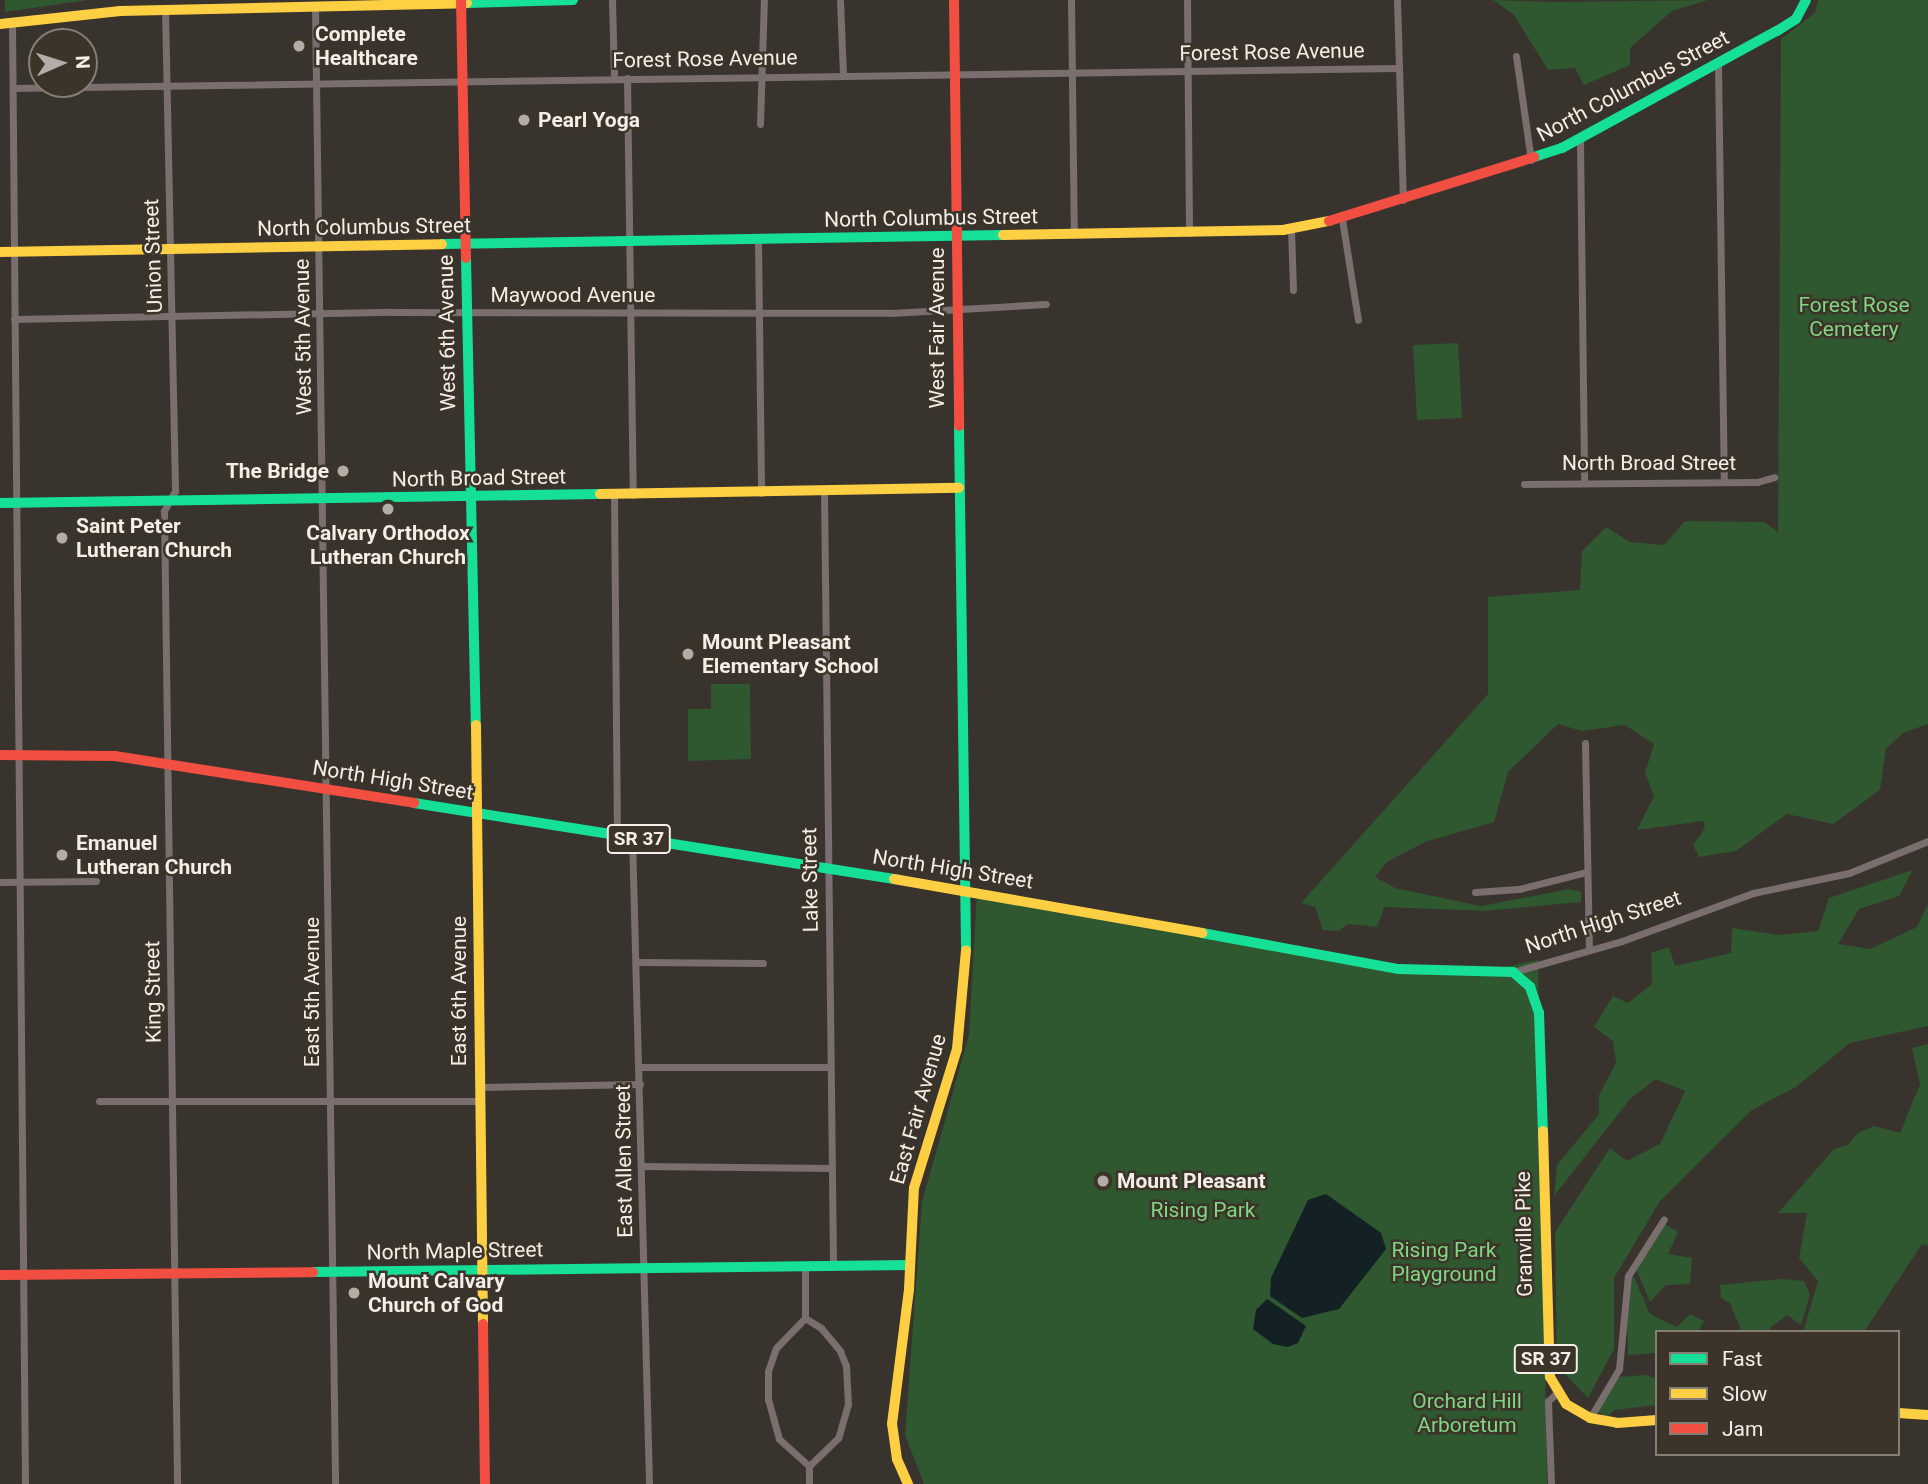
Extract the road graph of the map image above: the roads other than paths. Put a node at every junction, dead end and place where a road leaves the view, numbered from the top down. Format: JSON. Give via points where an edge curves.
{"nodes":[{"id":1,"x":573,"y":0,"type":"edge"},
{"id":2,"x":612,"y":0,"type":"edge"},
{"id":3,"x":764,"y":0,"type":"edge"},
{"id":4,"x":841,"y":0,"type":"edge"},
{"id":5,"x":954,"y":0,"type":"edge"},
{"id":6,"x":1071,"y":0,"type":"edge"},
{"id":7,"x":1187,"y":0,"type":"edge"},
{"id":8,"x":1396,"y":0,"type":"edge"},
{"id":9,"x":1806,"y":0,"type":"edge"},
{"id":10,"x":461,"y":2,"type":"edge"},
{"id":11,"x":315,"y":7,"type":"junction"},
{"id":12,"x":165,"y":10,"type":"junction"},
{"id":13,"x":12,"y":22,"type":"junction"},
{"id":14,"x":0,"y":24,"type":"edge"},
{"id":15,"x":1516,"y":57,"type":"dead end"},
{"id":16,"x":1718,"y":64,"type":"junction"},
{"id":17,"x":1399,"y":68,"type":"junction"},
{"id":18,"x":1188,"y":70,"type":"junction"},
{"id":19,"x":955,"y":72,"type":"junction"},
{"id":20,"x":1072,"y":72,"type":"junction"},
{"id":21,"x":843,"y":75,"type":"junction"},
{"id":22,"x":764,"y":76,"type":"junction"},
{"id":23,"x":614,"y":78,"type":"junction"},
{"id":24,"x":627,"y":78,"type":"junction"},
{"id":25,"x":463,"y":82,"type":"junction"},
{"id":26,"x":317,"y":84,"type":"junction"},
{"id":27,"x":167,"y":87,"type":"junction"},
{"id":28,"x":13,"y":88,"type":"junction"},
{"id":29,"x":760,"y":124,"type":"dead end"},
{"id":30,"x":1580,"y":141,"type":"junction"},
{"id":31,"x":1531,"y":160,"type":"junction"},
{"id":32,"x":1403,"y":200,"type":"junction"},
{"id":33,"x":1342,"y":219,"type":"junction"},
{"id":34,"x":1292,"y":229,"type":"junction"},
{"id":35,"x":1189,"y":233,"type":"junction"},
{"id":36,"x":1074,"y":235,"type":"junction"},
{"id":37,"x":956,"y":237,"type":"junction"},
{"id":38,"x":758,"y":240,"type":"junction"},
{"id":39,"x":630,"y":242,"type":"junction"},
{"id":40,"x":466,"y":245,"type":"junction"},
{"id":41,"x":319,"y":247,"type":"junction"},
{"id":42,"x":171,"y":249,"type":"junction"},
{"id":43,"x":0,"y":252,"type":"edge"},
{"id":44,"x":15,"y":252,"type":"junction"},
{"id":45,"x":1293,"y":290,"type":"dead end"},
{"id":46,"x":1046,"y":304,"type":"dead end"},
{"id":47,"x":956,"y":311,"type":"junction"},
{"id":48,"x":320,"y":313,"type":"junction"},
{"id":49,"x":466,"y":313,"type":"junction"},
{"id":50,"x":632,"y":313,"type":"junction"},
{"id":51,"x":758,"y":313,"type":"junction"},
{"id":52,"x":172,"y":317,"type":"junction"},
{"id":53,"x":15,"y":318,"type":"junction"},
{"id":54,"x":1358,"y":320,"type":"dead end"},
{"id":55,"x":1774,"y":477,"type":"dead end"},
{"id":56,"x":1724,"y":482,"type":"junction"},
{"id":57,"x":1584,"y":483,"type":"junction"},
{"id":58,"x":1524,"y":484,"type":"dead end"},
{"id":59,"x":959,"y":488,"type":"junction"},
{"id":60,"x":824,"y":492,"type":"junction"},
{"id":61,"x":761,"y":493,"type":"junction"},
{"id":62,"x":614,"y":495,"type":"junction"},
{"id":63,"x":633,"y":495,"type":"junction"},
{"id":64,"x":469,"y":498,"type":"junction"},
{"id":65,"x":323,"y":500,"type":"junction"},
{"id":66,"x":170,"y":501,"type":"junction"},
{"id":67,"x":18,"y":502,"type":"junction"},
{"id":68,"x":0,"y":503,"type":"edge"},
{"id":69,"x":1585,"y":743,"type":"dead end"},
{"id":70,"x":0,"y":755,"type":"edge"},
{"id":71,"x":19,"y":755,"type":"junction"},
{"id":72,"x":168,"y":765,"type":"junction"},
{"id":73,"x":327,"y":789,"type":"junction"},
{"id":74,"x":476,"y":813,"type":"junction"},
{"id":75,"x":617,"y":835,"type":"junction"},
{"id":76,"x":632,"y":837,"type":"junction"},
{"id":77,"x":1928,"y":841,"type":"edge"},
{"id":78,"x":827,"y":868,"type":"junction"},
{"id":79,"x":1586,"y":872,"type":"junction"},
{"id":80,"x":21,"y":881,"type":"junction"},
{"id":81,"x":96,"y":881,"type":"dead end"},
{"id":82,"x":0,"y":882,"type":"edge"},
{"id":83,"x":968,"y":890,"type":"junction"},
{"id":84,"x":1475,"y":892,"type":"dead end"},
{"id":85,"x":1589,"y":950,"type":"junction"},
{"id":86,"x":636,"y":962,"type":"junction"},
{"id":87,"x":763,"y":963,"type":"dead end"},
{"id":88,"x":1513,"y":972,"type":"junction"},
{"id":89,"x":830,"y":1066,"type":"junction"},
{"id":90,"x":639,"y":1067,"type":"junction"},
{"id":91,"x":640,"y":1084,"type":"junction"},
{"id":92,"x":478,"y":1087,"type":"junction"},
{"id":93,"x":99,"y":1101,"type":"dead end"},
{"id":94,"x":172,"y":1101,"type":"junction"},
{"id":95,"x":330,"y":1101,"type":"junction"},
{"id":96,"x":478,"y":1101,"type":"junction"},
{"id":97,"x":641,"y":1167,"type":"junction"},
{"id":98,"x":831,"y":1168,"type":"junction"},
{"id":99,"x":1664,"y":1219,"type":"dead end"},
{"id":100,"x":910,"y":1265,"type":"junction"},
{"id":101,"x":805,"y":1267,"type":"junction"},
{"id":102,"x":833,"y":1267,"type":"junction"},
{"id":103,"x":644,"y":1269,"type":"junction"},
{"id":104,"x":482,"y":1270,"type":"junction"},
{"id":105,"x":174,"y":1272,"type":"junction"},
{"id":106,"x":332,"y":1273,"type":"junction"},
{"id":107,"x":25,"y":1275,"type":"junction"},
{"id":108,"x":0,"y":1276,"type":"edge"},
{"id":109,"x":805,"y":1318,"type":"junction"},
{"id":110,"x":1557,"y":1393,"type":"junction"},
{"id":111,"x":1900,"y":1413,"type":"edge"},
{"id":112,"x":1928,"y":1415,"type":"edge"},
{"id":113,"x":1590,"y":1418,"type":"junction"},
{"id":114,"x":1655,"y":1420,"type":"edge"},
{"id":115,"x":808,"y":1466,"type":"junction"},
{"id":116,"x":26,"y":1484,"type":"edge"},
{"id":117,"x":177,"y":1484,"type":"edge"},
{"id":118,"x":335,"y":1484,"type":"edge"},
{"id":119,"x":485,"y":1484,"type":"edge"},
{"id":120,"x":649,"y":1484,"type":"edge"},
{"id":121,"x":809,"y":1484,"type":"edge"},
{"id":122,"x":908,"y":1484,"type":"edge"},
{"id":123,"x":1551,"y":1484,"type":"edge"}],
"edges":[{"from":1,"to":10,"type":"main road"},
{"from":2,"to":23,"type":"street"},
{"from":3,"to":22,"type":"street"},
{"from":4,"to":21,"type":"street"},
{"from":5,"to":19,"type":"main road","name":"West Fair Avenue"},
{"from":6,"to":20,"type":"street"},
{"from":7,"to":18,"type":"street"},
{"from":8,"to":17,"type":"street"},
{"from":9,"to":16,"type":"main road","name":"North Columbus Street","via":[[1796,19]]},
{"from":10,"to":11,"type":"main road"},
{"from":10,"to":25,"type":"main road","name":"West 6th Avenue"},
{"from":11,"to":12,"type":"main road"},
{"from":11,"to":26,"type":"street","name":"West 5th Avenue"},
{"from":12,"to":13,"type":"main road"},
{"from":12,"to":27,"type":"street","name":"Union Street"},
{"from":13,"to":14,"type":"main road"},
{"from":13,"to":28,"type":"street"},
{"from":15,"to":31,"type":"street"},
{"from":16,"to":30,"type":"main road","name":"North Columbus Street"},
{"from":16,"to":56,"type":"street"},
{"from":17,"to":18,"type":"street","name":"Forest Rose Avenue"},
{"from":17,"to":32,"type":"street"},
{"from":18,"to":20,"type":"street","name":"Forest Rose Avenue"},
{"from":18,"to":35,"type":"street"},
{"from":19,"to":20,"type":"street","name":"Forest Rose Avenue"},
{"from":19,"to":21,"type":"street","name":"Forest Rose Avenue"},
{"from":19,"to":37,"type":"main road","name":"West Fair Avenue"},
{"from":20,"to":36,"type":"street"},
{"from":21,"to":22,"type":"street","name":"Forest Rose Avenue"},
{"from":22,"to":24,"type":"street","name":"Forest Rose Avenue"},
{"from":22,"to":29,"type":"street"},
{"from":23,"to":24,"type":"street","name":"Forest Rose Avenue"},
{"from":23,"to":25,"type":"street","name":"Forest Rose Avenue"},
{"from":24,"to":39,"type":"street"},
{"from":25,"to":26,"type":"street","name":"Forest Rose Avenue"},
{"from":25,"to":40,"type":"main road","name":"West 6th Avenue"},
{"from":26,"to":27,"type":"street","name":"Forest Rose Avenue"},
{"from":26,"to":41,"type":"street","name":"West 5th Avenue"},
{"from":27,"to":28,"type":"street","name":"Forest Rose Avenue"},
{"from":27,"to":42,"type":"street","name":"Union Street"},
{"from":28,"to":44,"type":"street"},
{"from":30,"to":31,"type":"main road","name":"North Columbus Street"},
{"from":30,"to":57,"type":"street"},
{"from":31,"to":32,"type":"main road","name":"North Columbus Street"},
{"from":32,"to":33,"type":"main road","name":"North Columbus Street"},
{"from":33,"to":34,"type":"main road","name":"North Columbus Street"},
{"from":33,"to":54,"type":"street"},
{"from":34,"to":35,"type":"main road","name":"North Columbus Street"},
{"from":34,"to":45,"type":"street"},
{"from":35,"to":36,"type":"main road","name":"North Columbus Street"},
{"from":36,"to":37,"type":"main road","name":"North Columbus Street"},
{"from":37,"to":38,"type":"main road","name":"North Columbus Street"},
{"from":37,"to":47,"type":"main road","name":"West Fair Avenue"},
{"from":38,"to":39,"type":"main road","name":"North Columbus Street"},
{"from":38,"to":51,"type":"street"},
{"from":39,"to":40,"type":"main road","name":"North Columbus Street"},
{"from":39,"to":50,"type":"street"},
{"from":40,"to":41,"type":"main road","name":"North Columbus Street"},
{"from":40,"to":49,"type":"main road","name":"West 6th Avenue"},
{"from":41,"to":42,"type":"main road","name":"North Columbus Street"},
{"from":41,"to":48,"type":"street","name":"West 5th Avenue"},
{"from":42,"to":44,"type":"main road","name":"North Columbus Street"},
{"from":42,"to":52,"type":"street","name":"Union Street"},
{"from":43,"to":44,"type":"main road","name":"North Columbus Street"},
{"from":44,"to":53,"type":"street"},
{"from":46,"to":47,"type":"street","name":"Maywood Avenue"},
{"from":47,"to":51,"type":"street","name":"Maywood Avenue"},
{"from":47,"to":59,"type":"main road","name":"West Fair Avenue"},
{"from":48,"to":49,"type":"street","name":"Maywood Avenue"},
{"from":48,"to":52,"type":"street","name":"Maywood Avenue"},
{"from":48,"to":65,"type":"street","name":"West 5th Avenue"},
{"from":49,"to":50,"type":"street","name":"Maywood Avenue"},
{"from":49,"to":64,"type":"main road","name":"West 6th Avenue"},
{"from":50,"to":51,"type":"street","name":"Maywood Avenue"},
{"from":50,"to":63,"type":"street"},
{"from":51,"to":61,"type":"street"},
{"from":52,"to":53,"type":"street","name":"Maywood Avenue"},
{"from":52,"to":66,"type":"street","name":"Union Street","via":[[174,491]]},
{"from":53,"to":67,"type":"street"},
{"from":55,"to":56,"type":"street","name":"North Broad Street"},
{"from":56,"to":57,"type":"street","name":"North Broad Street"},
{"from":57,"to":58,"type":"street","name":"North Broad Street"},
{"from":59,"to":60,"type":"main road","name":"North Broad Street"},
{"from":59,"to":83,"type":"main road","name":"East Fair Avenue"},
{"from":60,"to":61,"type":"main road","name":"North Broad Street"},
{"from":60,"to":78,"type":"street","name":"Lake Street"},
{"from":61,"to":63,"type":"main road","name":"North Broad Street"},
{"from":62,"to":63,"type":"main road","name":"North Broad Street"},
{"from":62,"to":64,"type":"main road","name":"North Broad Street"},
{"from":62,"to":75,"type":"street"},
{"from":64,"to":65,"type":"main road","name":"North Broad Street"},
{"from":64,"to":74,"type":"main road","name":"East 6th Avenue"},
{"from":65,"to":66,"type":"main road","name":"North Broad Street"},
{"from":65,"to":73,"type":"street","name":"East 5th Avenue"},
{"from":66,"to":67,"type":"main road","name":"North Broad Street"},
{"from":66,"to":72,"type":"street","name":"King Street","via":[[164,511]]},
{"from":67,"to":68,"type":"main road","name":"North Broad Street"},
{"from":67,"to":71,"type":"street"},
{"from":69,"to":79,"type":"street"},
{"from":70,"to":71,"type":"main road","name":"North High Street","number":"SR 37"},
{"from":71,"to":72,"type":"main road","name":"North High Street","number":"SR 37","via":[[93,754]]},
{"from":71,"to":80,"type":"street"},
{"from":72,"to":73,"type":"main road","name":"North High Street","number":"SR 37"},
{"from":72,"to":94,"type":"street","name":"King Street"},
{"from":73,"to":74,"type":"main road","name":"North High Street","number":"SR 37"},
{"from":73,"to":95,"type":"street","name":"East 5th Avenue"},
{"from":74,"to":75,"type":"main road","name":"North High Street","number":"SR 37"},
{"from":74,"to":92,"type":"main road","name":"East 6th Avenue"},
{"from":75,"to":76,"type":"main road","name":"North High Street","number":"SR 37"},
{"from":76,"to":78,"type":"main road","name":"North High Street","number":"SR 37"},
{"from":76,"to":86,"type":"street","name":"East Allen Street"},
{"from":77,"to":85,"type":"street","name":"North High Street","via":[[1849,873],[1753,893]]},
{"from":78,"to":83,"type":"main road","name":"North High Street","number":"SR 37"},
{"from":78,"to":89,"type":"street","name":"Lake Street"},
{"from":79,"to":84,"type":"street","via":[[1519,889]]},
{"from":79,"to":85,"type":"street"},
{"from":80,"to":81,"type":"street"},
{"from":80,"to":82,"type":"street"},
{"from":80,"to":107,"type":"street"},
{"from":83,"to":88,"type":"main road","name":"North High Street","number":"SR 37","via":[[1399,969]]},
{"from":83,"to":100,"type":"main road","name":"East Fair Avenue","via":[[960,1032],[916,1181]]},
{"from":85,"to":88,"type":"street","name":"North High Street"},
{"from":86,"to":87,"type":"street"},
{"from":86,"to":90,"type":"street","name":"East Allen Street"},
{"from":88,"to":110,"type":"main road","name":"Granville Pike","number":"SR 37","via":[[1530,987],[1539,1013],[1546,1358]]},
{"from":89,"to":90,"type":"street"},
{"from":89,"to":98,"type":"street","name":"Lake Street"},
{"from":90,"to":91,"type":"street","name":"East Allen Street"},
{"from":91,"to":92,"type":"street"},
{"from":91,"to":97,"type":"street","name":"East Allen Street"},
{"from":92,"to":96,"type":"main road","name":"East 6th Avenue"},
{"from":93,"to":94,"type":"street"},
{"from":94,"to":95,"type":"street"},
{"from":94,"to":105,"type":"street","name":"King Street"},
{"from":95,"to":96,"type":"street"},
{"from":95,"to":106,"type":"street","name":"East 5th Avenue"},
{"from":96,"to":104,"type":"main road","name":"East 6th Avenue"},
{"from":97,"to":98,"type":"street"},
{"from":97,"to":103,"type":"street","name":"East Allen Street"},
{"from":98,"to":102,"type":"street","name":"Lake Street"},
{"from":99,"to":113,"type":"street","via":[[1628,1276],[1619,1368]]},
{"from":100,"to":102,"type":"main road","name":"North Maple Street"},
{"from":100,"to":122,"type":"main road","name":"East Fair Avenue","via":[[892,1424],[897,1459]]},
{"from":101,"to":102,"type":"main road","name":"North Maple Street"},
{"from":101,"to":103,"type":"main road","name":"North Maple Street"},
{"from":101,"to":109,"type":"street"},
{"from":103,"to":104,"type":"main road","name":"North Maple Street"},
{"from":103,"to":120,"type":"street","name":"East Allen Street"},
{"from":104,"to":106,"type":"main road","name":"North Maple Street"},
{"from":104,"to":119,"type":"main road","name":"East 6th Avenue"},
{"from":105,"to":106,"type":"main road","name":"North Maple Street"},
{"from":105,"to":107,"type":"main road","name":"North Maple Street"},
{"from":105,"to":117,"type":"street","name":"King Street"},
{"from":106,"to":118,"type":"street","name":"East 5th Avenue"},
{"from":107,"to":108,"type":"main road","name":"North Maple Street"},
{"from":107,"to":116,"type":"street"},
{"from":109,"to":115,"type":"street","via":[[776,1348],[768,1371],[768,1399],[779,1439]]},
{"from":109,"to":115,"type":"street","via":[[835,1342],[848,1380],[843,1427],[830,1450]]},
{"from":110,"to":113,"type":"main road","number":"SR 37","via":[[1572,1409]]},
{"from":110,"to":123,"type":"street","via":[[1548,1401]]},
{"from":111,"to":112,"type":"main road"},
{"from":113,"to":114,"type":"main road","number":"SR 37","via":[[1618,1423]]},
{"from":115,"to":121,"type":"street"}]}
